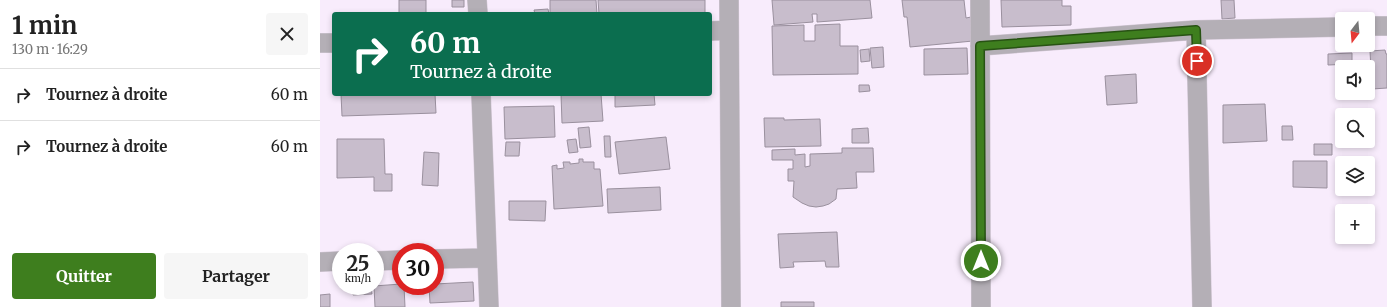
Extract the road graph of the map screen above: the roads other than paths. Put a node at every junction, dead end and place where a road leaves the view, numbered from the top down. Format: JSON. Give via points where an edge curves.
{"nodes":[{"id":1,"x":477,"y":0,"type":"edge"},
{"id":2,"x":729,"y":0,"type":"edge"},
{"id":3,"x":980,"y":0,"type":"edge"},
{"id":4,"x":478,"y":12,"type":"edge"},
{"id":5,"x":1375,"y":26,"type":"edge"},
{"id":6,"x":1387,"y":26,"type":"edge"},
{"id":7,"x":1335,"y":27,"type":"edge"},
{"id":8,"x":719,"y":30,"type":"edge"},
{"id":9,"x":1196,"y":30,"type":"junction"},
{"id":10,"x":320,"y":43,"type":"edge"},
{"id":11,"x":332,"y":43,"type":"edge"},
{"id":12,"x":980,"y":46,"type":"junction"},
{"id":13,"x":481,"y":96,"type":"edge"},
{"id":14,"x":486,"y":258,"type":"junction"},
{"id":15,"x":444,"y":259,"type":"edge"},
{"id":16,"x":320,"y":262,"type":"edge"},
{"id":17,"x":332,"y":262,"type":"edge"},
{"id":18,"x":489,"y":307,"type":"edge"},
{"id":19,"x":731,"y":307,"type":"edge"},
{"id":20,"x":981,"y":307,"type":"edge"},
{"id":21,"x":1202,"y":307,"type":"edge"}],
"edges":[{"from":1,"to":4,"type":"street"},
{"from":2,"to":8,"type":"street"},
{"from":3,"to":12,"type":"street"},
{"from":5,"to":6,"type":"street"},
{"from":7,"to":9,"type":"street"},
{"from":8,"to":19,"type":"street"},
{"from":9,"to":12,"type":"street"},
{"from":9,"to":21,"type":"street"},
{"from":10,"to":11,"type":"street"},
{"from":12,"to":20,"type":"street"},
{"from":13,"to":14,"type":"street"},
{"from":14,"to":15,"type":"street"},
{"from":14,"to":18,"type":"street"},
{"from":16,"to":17,"type":"street"}]}
